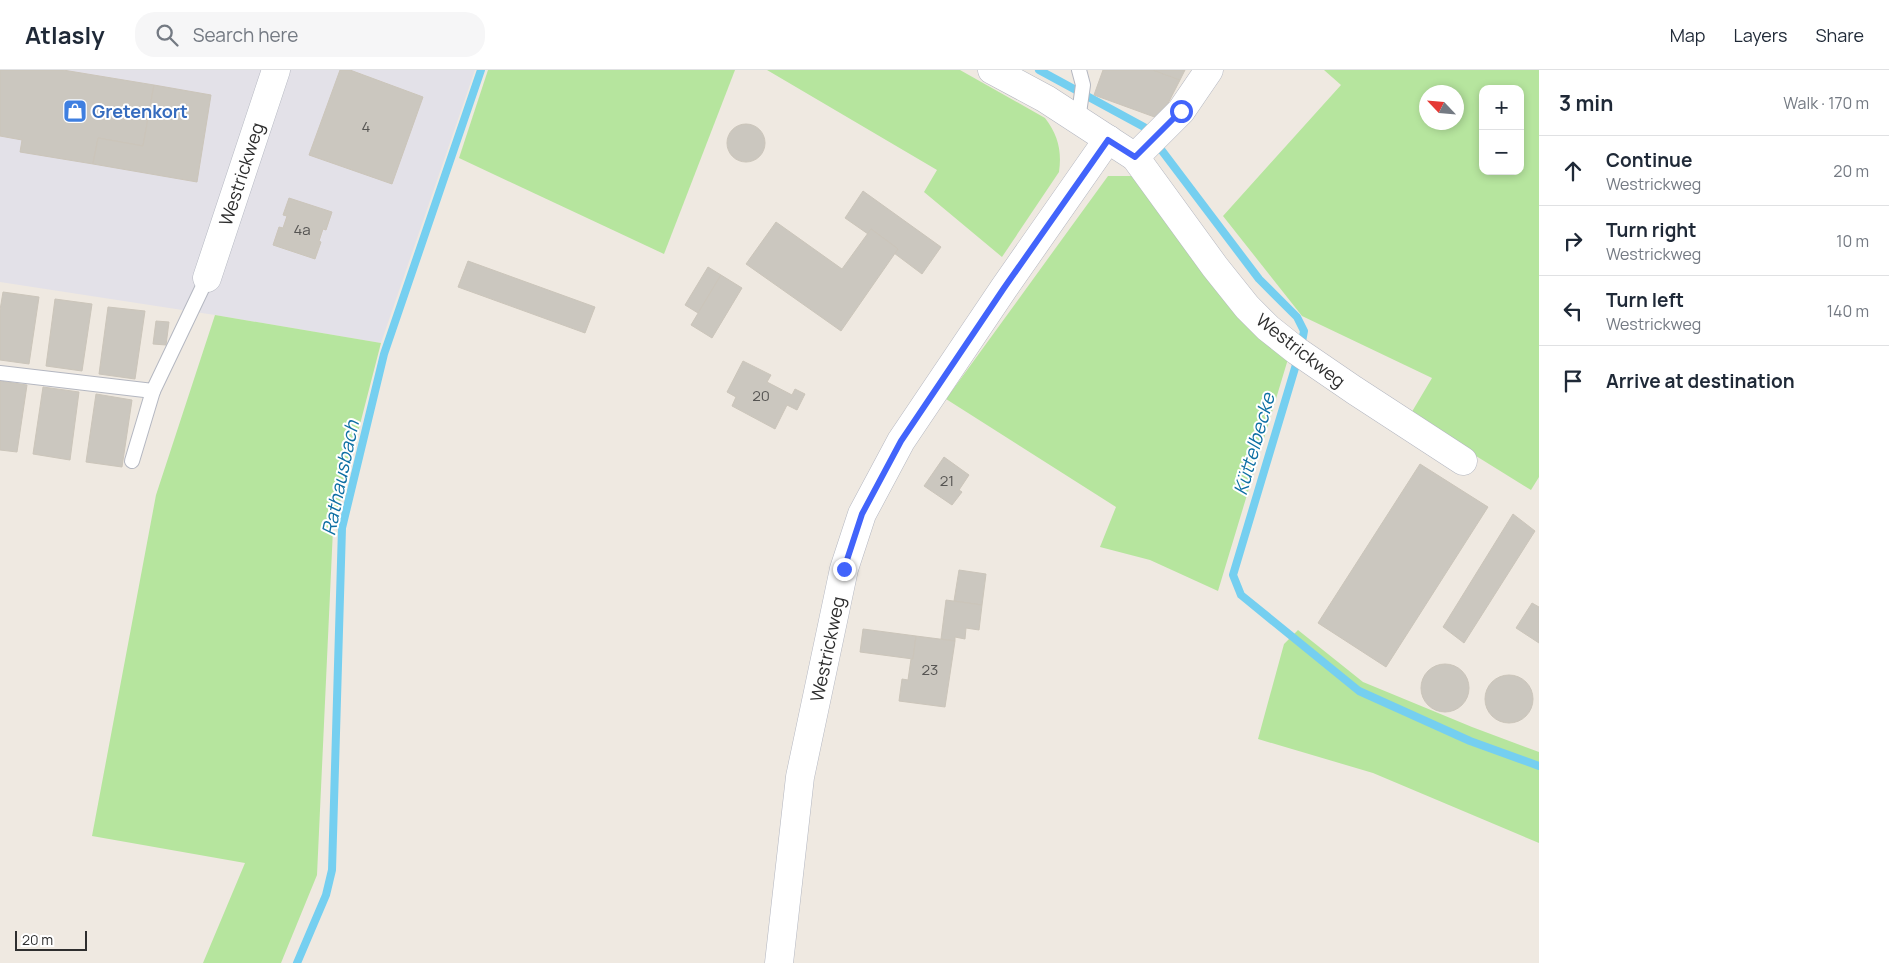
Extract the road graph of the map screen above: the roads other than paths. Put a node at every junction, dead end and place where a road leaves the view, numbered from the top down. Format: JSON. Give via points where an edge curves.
{"nodes":[{"id":1,"x":276,"y":70,"type":"edge"},
{"id":2,"x":992,"y":70,"type":"edge"},
{"id":3,"x":1079,"y":70,"type":"edge"},
{"id":4,"x":1209,"y":70,"type":"edge"},
{"id":5,"x":1078,"y":120,"type":"junction"},
{"id":6,"x":1108,"y":140,"type":"junction"},
{"id":7,"x":1135,"y":157,"type":"junction"},
{"id":8,"x":207,"y":278,"type":"joint"},
{"id":9,"x":0,"y":373,"type":"edge"},
{"id":10,"x":153,"y":391,"type":"junction"},
{"id":11,"x":132,"y":461,"type":"dead end"},
{"id":12,"x":1463,"y":461,"type":"dead end"},
{"id":13,"x":779,"y":963,"type":"edge"}],
"edges":[{"from":1,"to":8,"type":"street","name":"Westrickweg"},
{"from":2,"to":5,"type":"street","name":"Westrickweg"},
{"from":3,"to":5,"type":"lane","via":[[1083,85]]},
{"from":4,"to":7,"type":"street","via":[[1181,111]]},
{"from":5,"to":6,"type":"street","name":"Westrickweg"},
{"from":6,"to":7,"type":"street","name":"Westrickweg"},
{"from":6,"to":13,"type":"street","name":"Westrickweg","via":[[901,441],[862,514],[844,569],[800,777]]},
{"from":7,"to":12,"type":"street","name":"Westrickweg","via":[[1246,307],[1268,328],[1354,390]]},
{"from":8,"to":10,"type":"lane"},
{"from":9,"to":10,"type":"lane"},
{"from":10,"to":11,"type":"lane"}]}
